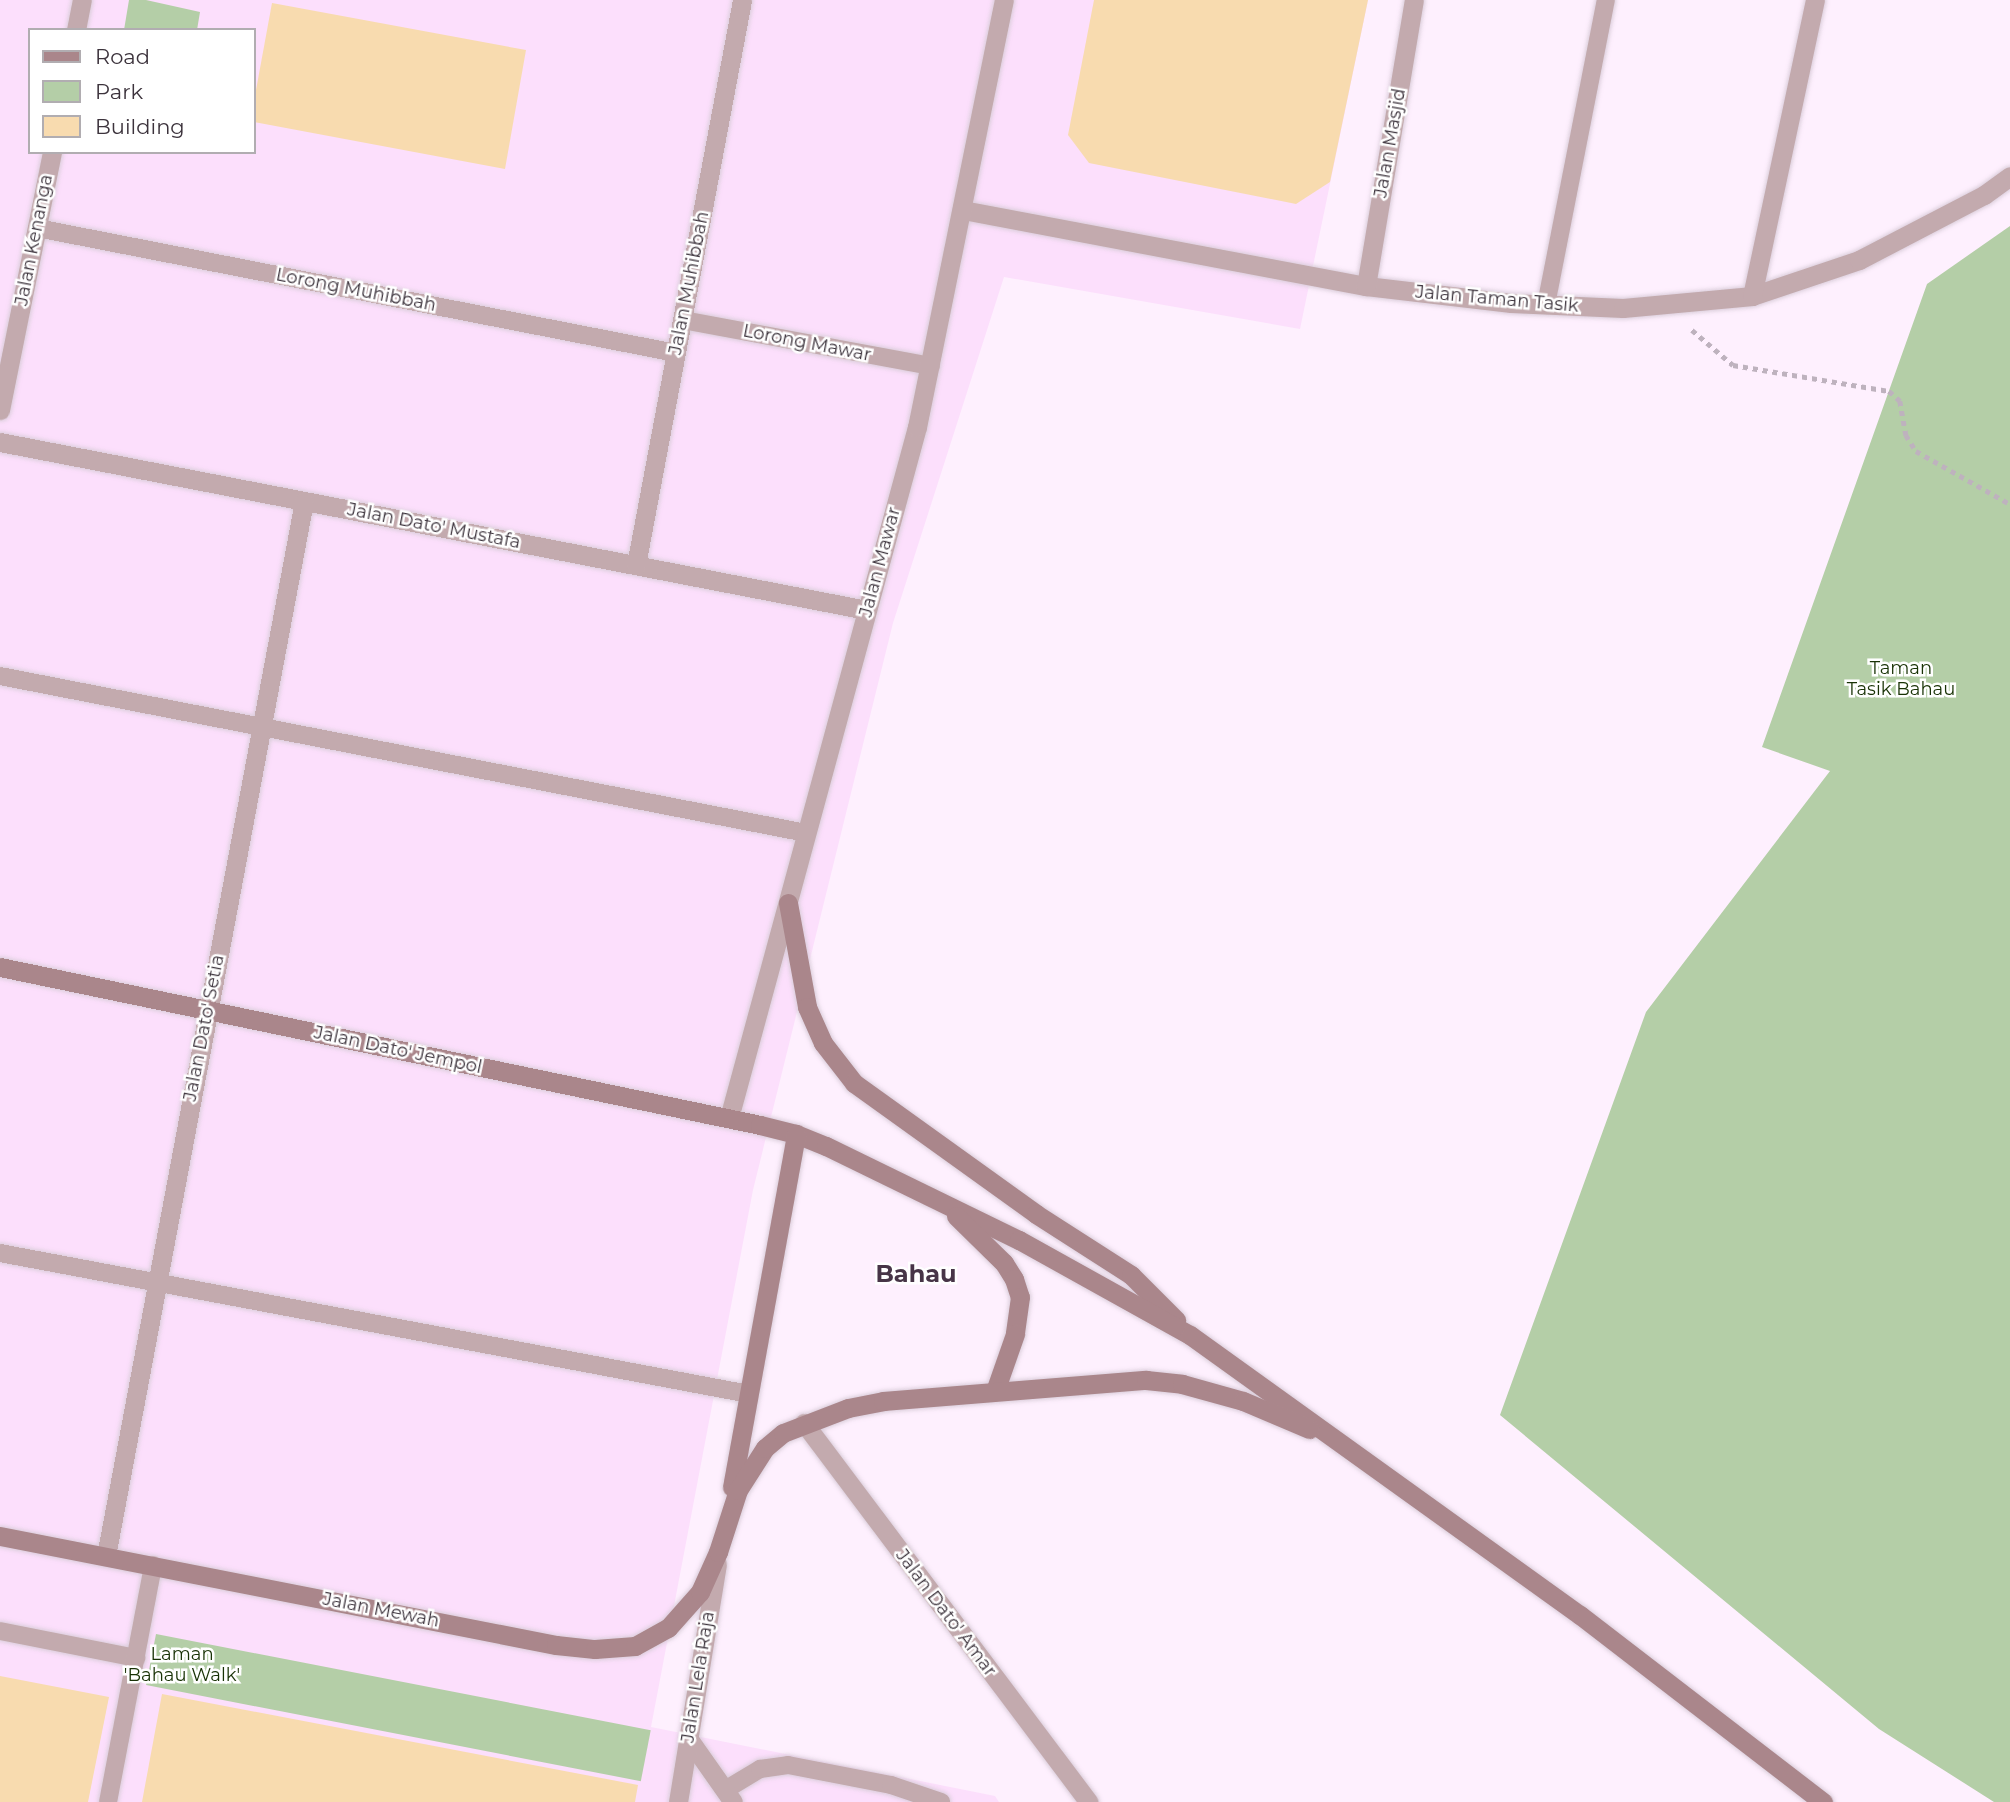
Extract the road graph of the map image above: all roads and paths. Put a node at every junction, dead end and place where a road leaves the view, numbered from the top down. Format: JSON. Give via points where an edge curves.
{"nodes":[{"id":1,"x":82,"y":0,"type":"edge"},
{"id":2,"x":742,"y":0,"type":"edge"},
{"id":3,"x":1004,"y":0,"type":"edge"},
{"id":4,"x":1414,"y":0,"type":"edge"},
{"id":5,"x":1606,"y":0,"type":"edge"},
{"id":6,"x":1815,"y":0,"type":"edge"},
{"id":7,"x":76,"y":28,"type":"edge"},
{"id":8,"x":52,"y":154,"type":"edge"},
{"id":9,"x":2010,"y":176,"type":"edge"},
{"id":10,"x":963,"y":210,"type":"junction"},
{"id":11,"x":37,"y":228,"type":"junction"},
{"id":12,"x":1366,"y":286,"type":"junction"},
{"id":13,"x":1752,"y":296,"type":"junction"},
{"id":14,"x":1663,"y":304,"type":"junction"},
{"id":15,"x":1546,"y":305,"type":"junction"},
{"id":16,"x":683,"y":320,"type":"junction"},
{"id":17,"x":676,"y":353,"type":"junction"},
{"id":18,"x":931,"y":366,"type":"junction"},
{"id":19,"x":0,"y":410,"type":"edge"},
{"id":20,"x":0,"y":442,"type":"edge"},
{"id":21,"x":304,"y":500,"type":"junction"},
{"id":22,"x":2010,"y":504,"type":"edge"},
{"id":23,"x":636,"y":565,"type":"junction"},
{"id":24,"x":867,"y":610,"type":"junction"},
{"id":25,"x":0,"y":676,"type":"edge"},
{"id":26,"x":261,"y":727,"type":"junction"},
{"id":27,"x":806,"y":833,"type":"junction"},
{"id":28,"x":788,"y":903,"type":"junction"},
{"id":29,"x":0,"y":967,"type":"edge"},
{"id":30,"x":208,"y":1010,"type":"junction"},
{"id":31,"x":729,"y":1118,"type":"junction"},
{"id":32,"x":796,"y":1133,"type":"junction"},
{"id":33,"x":940,"y":1201,"type":"junction"},
{"id":34,"x":0,"y":1253,"type":"edge"},
{"id":35,"x":157,"y":1283,"type":"junction"},
{"id":36,"x":1190,"y":1335,"type":"junction"},
{"id":37,"x":995,"y":1391,"type":"junction"},
{"id":38,"x":749,"y":1394,"type":"junction"},
{"id":39,"x":804,"y":1423,"type":"junction"},
{"id":40,"x":1342,"y":1443,"type":"junction"},
{"id":41,"x":726,"y":1522,"type":"junction"},
{"id":42,"x":0,"y":1536,"type":"edge"},
{"id":43,"x":718,"y":1552,"type":"junction"},
{"id":44,"x":106,"y":1556,"type":"junction"},
{"id":45,"x":153,"y":1565,"type":"junction"},
{"id":46,"x":0,"y":1631,"type":"edge"},
{"id":47,"x":136,"y":1658,"type":"junction"},
{"id":48,"x":688,"y":1738,"type":"junction"},
{"id":49,"x":729,"y":1796,"type":"edge"},
{"id":50,"x":108,"y":1802,"type":"edge"},
{"id":51,"x":678,"y":1802,"type":"edge"},
{"id":52,"x":942,"y":1802,"type":"edge"},
{"id":53,"x":1089,"y":1802,"type":"edge"},
{"id":54,"x":1823,"y":1802,"type":"edge"}],
"edges":[{"from":1,"to":7,"type":"street"},
{"from":2,"to":16,"type":"street","name":"Jalan Muhibbah"},
{"from":3,"to":10,"type":"street","name":"Jalan Mawar"},
{"from":4,"to":12,"type":"street","name":"Jalan Masjid"},
{"from":5,"to":15,"type":"lane"},
{"from":6,"to":13,"type":"street"},
{"from":8,"to":11,"type":"street","name":"Jalan Kenanga"},
{"from":9,"to":13,"type":"street","name":"Jalan Taman Tasik","via":[[1984,195],[1858,260]]},
{"from":10,"to":12,"type":"street","name":"Jalan Taman Tasik"},
{"from":10,"to":18,"type":"street","name":"Jalan Mawar"},
{"from":11,"to":17,"type":"lane","name":"Lorong Muhibbah"},
{"from":11,"to":19,"type":"street","name":"Jalan Kenanga"},
{"from":12,"to":15,"type":"street","name":"Jalan Taman Tasik"},
{"from":13,"to":14,"type":"street","name":"Jalan Taman Tasik"},
{"from":14,"to":15,"type":"street","name":"Jalan Taman Tasik","via":[[1623,308]]},
{"from":14,"to":22,"type":"path","via":[[1732,365],[1889,391],[1900,401],[1906,435],[1916,451]]},
{"from":16,"to":17,"type":"street","name":"Jalan Muhibbah"},
{"from":16,"to":18,"type":"lane","name":"Lorong Mawar"},
{"from":17,"to":23,"type":"street","name":"Jalan Muhibbah"},
{"from":18,"to":24,"type":"street","name":"Jalan Mawar"},
{"from":20,"to":21,"type":"street","name":"Jalan Dato' Mustafa"},
{"from":21,"to":23,"type":"street","name":"Jalan Dato' Mustafa"},
{"from":21,"to":26,"type":"street","name":"Jalan Dato' Setia"},
{"from":23,"to":24,"type":"street","name":"Jalan Dato' Mustafa"},
{"from":24,"to":27,"type":"street","name":"Jalan Mawar"},
{"from":25,"to":26,"type":"lane"},
{"from":26,"to":27,"type":"lane"},
{"from":26,"to":30,"type":"street","name":"Jalan Dato' Setia"},
{"from":27,"to":28,"type":"street","name":"Jalan Mawar"},
{"from":28,"to":31,"type":"street","name":"Jalan Mawar"},
{"from":28,"to":36,"type":"main road","via":[[807,1007],[822,1044],[854,1083],[1036,1214],[1131,1275]]},
{"from":29,"to":30,"type":"main road","name":"Jalan Dato' Jempol"},
{"from":30,"to":31,"type":"main road","name":"Jalan Dato' Jempol"},
{"from":30,"to":35,"type":"street","name":"Jalan Dato' Setia"},
{"from":31,"to":32,"type":"main road","name":"Jalan Dato' Jempol"},
{"from":32,"to":33,"type":"main road","name":"Jalan Dato' Jempol"},
{"from":32,"to":38,"type":"main road"},
{"from":33,"to":36,"type":"main road","name":"Jalan Dato' Jempol"},
{"from":33,"to":37,"type":"main road","via":[[1004,1263],[1020,1297],[1016,1334]]},
{"from":34,"to":35,"type":"lane"},
{"from":35,"to":38,"type":"lane"},
{"from":35,"to":44,"type":"street","name":"Jalan Dato' Setia"},
{"from":36,"to":40,"type":"main road"},
{"from":37,"to":39,"type":"main road","via":[[883,1401]]},
{"from":37,"to":40,"type":"main road","via":[[1114,1381],[1182,1384],[1243,1401]]},
{"from":38,"to":41,"type":"main road"},
{"from":39,"to":41,"type":"main road","via":[[782,1433],[750,1466]]},
{"from":39,"to":53,"type":"street","name":"Jalan Dato' Amar"},
{"from":40,"to":54,"type":"main road","via":[[1580,1615]]},
{"from":41,"to":43,"type":"main road","name":"Jalan Mewah"},
{"from":42,"to":44,"type":"main road","name":"Jalan Mewah"},
{"from":43,"to":45,"type":"main road","name":"Jalan Mewah","via":[[700,1592],[668,1628],[635,1646],[594,1649]]},
{"from":43,"to":48,"type":"street","name":"Jalan Lela Raja"},
{"from":44,"to":45,"type":"main road","name":"Jalan Mewah"},
{"from":45,"to":47,"type":"lane"},
{"from":46,"to":47,"type":"lane"},
{"from":47,"to":50,"type":"lane"},
{"from":48,"to":49,"type":"street"},
{"from":48,"to":51,"type":"street","name":"Jalan Lela Raja"},
{"from":49,"to":52,"type":"lane","via":[[760,1769],[788,1765],[891,1785]]}]}
